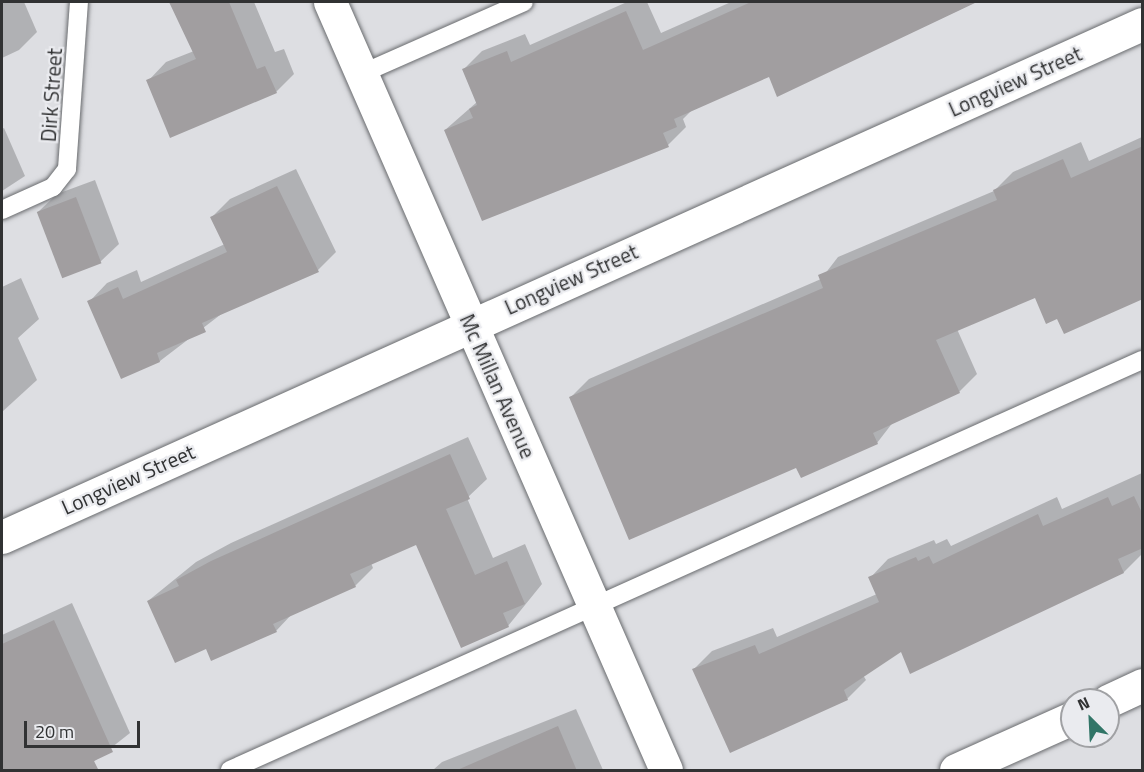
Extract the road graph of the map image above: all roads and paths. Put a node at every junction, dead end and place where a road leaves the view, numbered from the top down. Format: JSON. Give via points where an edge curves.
{"nodes":[{"id":1,"x":79,"y":2,"type":"edge"},
{"id":2,"x":330,"y":2,"type":"edge"},
{"id":3,"x":524,"y":2,"type":"edge"},
{"id":4,"x":1143,"y":24,"type":"edge"},
{"id":5,"x":361,"y":74,"type":"junction"},
{"id":6,"x":2,"y":210,"type":"edge"},
{"id":7,"x":471,"y":324,"type":"junction"},
{"id":8,"x":1143,"y":360,"type":"edge"},
{"id":9,"x":2,"y":537,"type":"edge"},
{"id":10,"x":595,"y":607,"type":"junction"},
{"id":11,"x":1143,"y":686,"type":"edge"},
{"id":12,"x":1120,"y":696,"type":"edge"},
{"id":13,"x":1060,"y":723,"type":"edge"},
{"id":14,"x":230,"y":771,"type":"edge"},
{"id":15,"x":666,"y":771,"type":"edge"},
{"id":16,"x":956,"y":771,"type":"edge"}],
"edges":[{"from":1,"to":6,"type":"lane","name":"Dirk Street","via":[[72,143],[67,169],[53,187]]},
{"from":2,"to":5,"type":"street","name":"Mc Millan Avenue"},
{"from":3,"to":5,"type":"lane"},
{"from":4,"to":7,"type":"street","name":"Longview Street"},
{"from":5,"to":7,"type":"street","name":"Mc Millan Avenue"},
{"from":7,"to":9,"type":"street","name":"Longview Street"},
{"from":7,"to":10,"type":"street","name":"Mc Millan Avenue"},
{"from":8,"to":10,"type":"lane"},
{"from":10,"to":14,"type":"lane"},
{"from":10,"to":15,"type":"street","name":"Mc Millan Avenue"},
{"from":11,"to":12,"type":"street"},
{"from":13,"to":16,"type":"street"}]}
